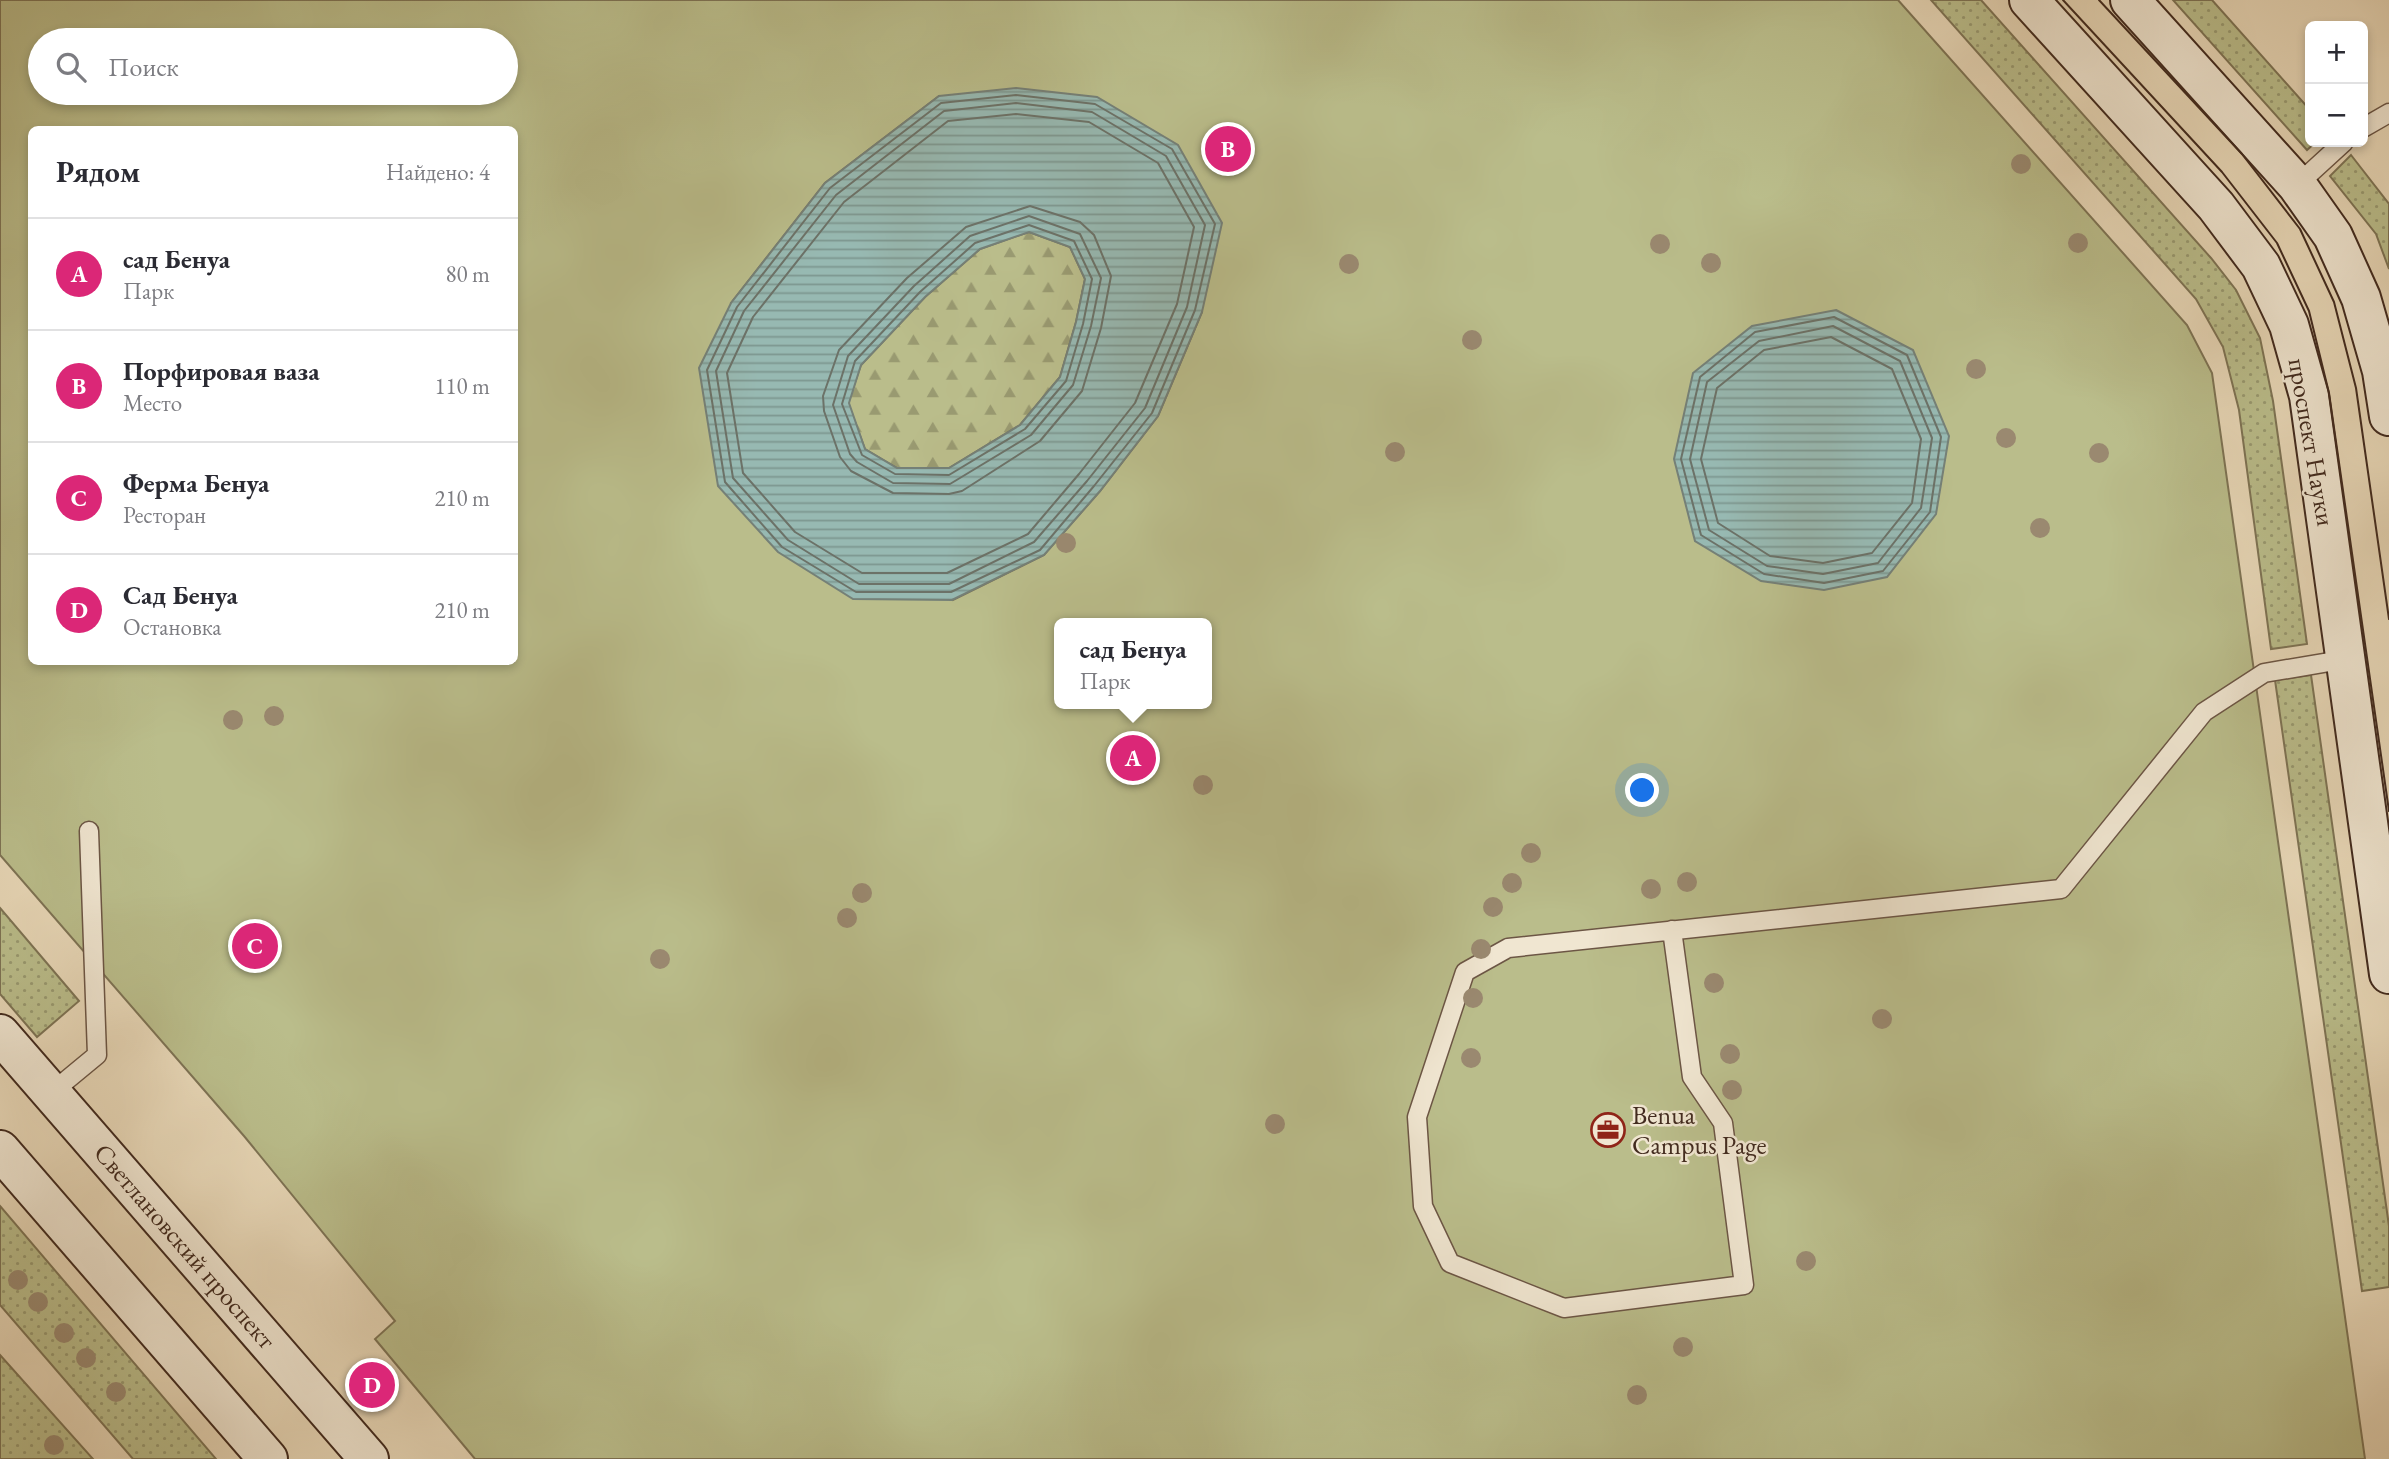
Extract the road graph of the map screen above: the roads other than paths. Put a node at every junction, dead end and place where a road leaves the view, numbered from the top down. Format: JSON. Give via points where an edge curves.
{"nodes":[{"id":1,"x":2029,"y":0,"type":"edge"},
{"id":2,"x":2130,"y":0,"type":"edge"},
{"id":3,"x":2389,"y":113,"type":"edge"},
{"id":4,"x":2368,"y":125,"type":"edge"},
{"id":5,"x":2339,"y":147,"type":"edge"},
{"id":6,"x":2297,"y":185,"type":"junction"},
{"id":7,"x":2389,"y":416,"type":"edge"},
{"id":8,"x":2347,"y":659,"type":"junction"},
{"id":9,"x":89,"y":831,"type":"dead end"},
{"id":10,"x":1672,"y":930,"type":"junction"},
{"id":11,"x":2389,"y":974,"type":"edge"},
{"id":12,"x":0,"y":1034,"type":"edge"},
{"id":13,"x":51,"y":1093,"type":"junction"},
{"id":14,"x":0,"y":1150,"type":"edge"},
{"id":15,"x":268,"y":1459,"type":"edge"},
{"id":16,"x":369,"y":1459,"type":"edge"}],
"edges":[{"from":1,"to":8,"type":"main road","name":"проспект Науки","via":[[2216,206],[2261,265],[2289,325],[2309,396]]},
{"from":2,"to":6,"type":"main road"},
{"from":3,"to":4,"type":"lane"},
{"from":5,"to":6,"type":"lane"},
{"from":6,"to":7,"type":"main road","via":[[2333,236],[2361,298],[2382,370]]},
{"from":8,"to":10,"type":"lane","via":[[2264,673],[2204,712],[2061,889]]},
{"from":8,"to":11,"type":"main road","name":"проспект Науки"},
{"from":9,"to":13,"type":"lane","via":[[97,1055]]},
{"from":10,"to":10,"type":"lane","via":[[1692,1077],[1723,1123],[1744,1285],[1564,1308],[1450,1263],[1423,1206],[1417,1117],[1465,972],[1508,948]]},
{"from":12,"to":13,"type":"main road","name":"Светлановский проспект"},
{"from":13,"to":16,"type":"main road","name":"Светлановский проспект"},
{"from":14,"to":15,"type":"main road"}]}
